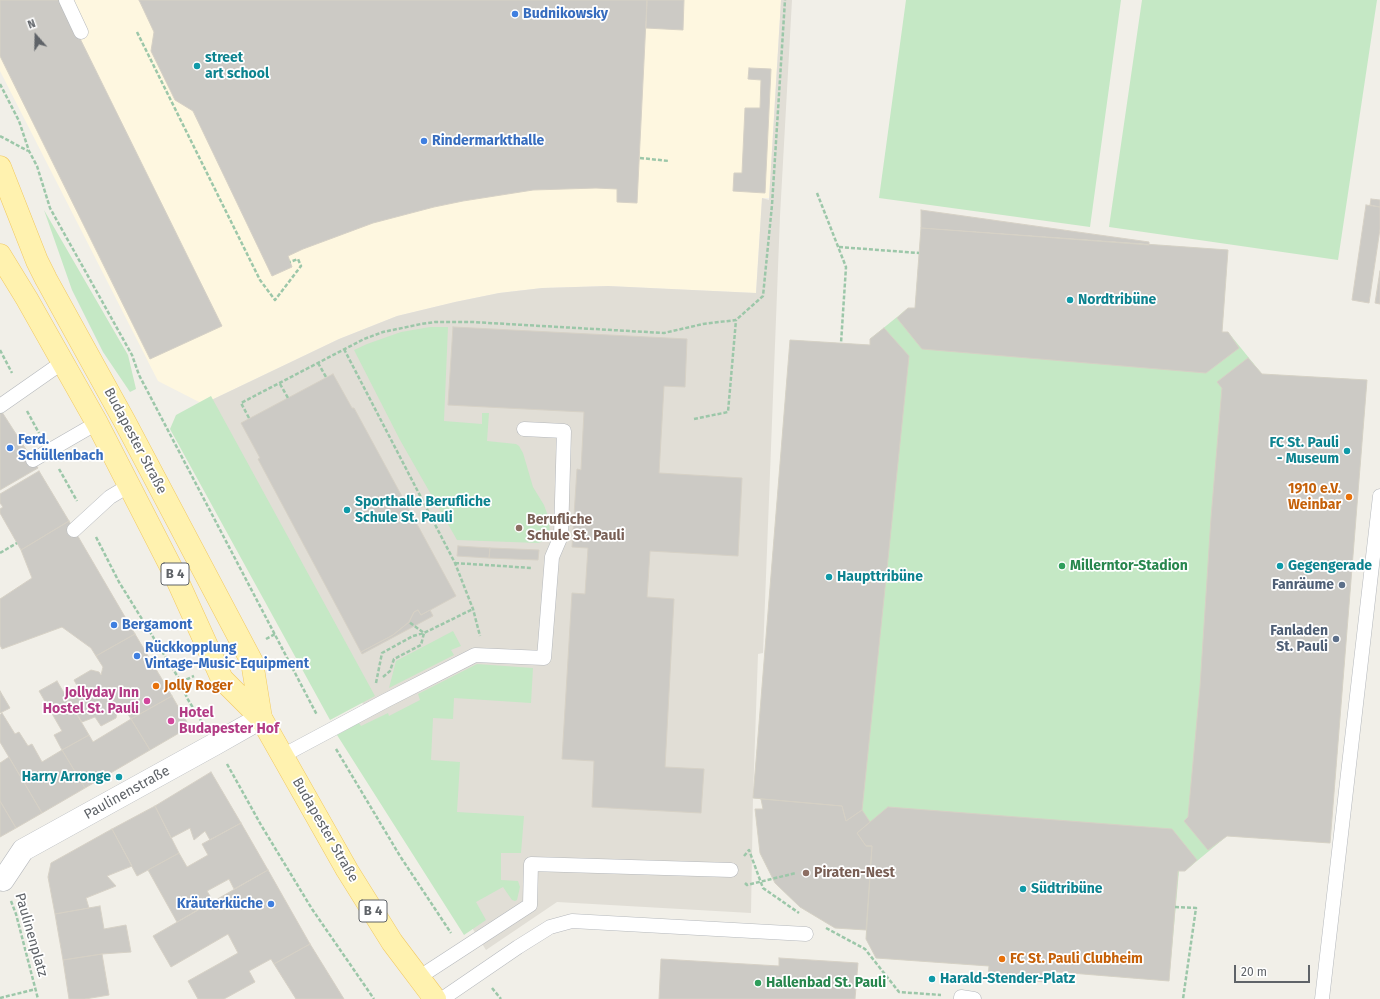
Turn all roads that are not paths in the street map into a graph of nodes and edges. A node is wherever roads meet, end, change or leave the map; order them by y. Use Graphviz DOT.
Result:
graph roads {
  1 [pos="66,0"];
  2 [pos="81,32"];
  3 [pos="0,167"];
  4 [pos="0,255"];
  5 [pos="63,362"];
  6 [pos="0,406"];
  7 [pos="97,423"];
  8 [pos="524,429"];
  9 [pos="33,460"];
  10 [pos="130,486"];
  11 [pos="1380,496"];
  12 [pos="74,530"];
  13 [pos="261,718"];
  14 [pos="282,756"];
  15 [pos="731,870"];
  16 [pos="3,880"];
  17 [pos="806,934"];
  18 [pos="418,978"];
  19 [pos="435,999"];
  20 [pos="442,999"];
  21 [pos="1322,999"];
  1 -- 2 [label="lane"];
  3 -- 13 [label="main road, Budapester Straße / B 4"];
  4 -- 5 [label="main road, Budapester Straße / B 4"];
  5 -- 6 [label="lane"];
  5 -- 7 [label="main road, Budapester Straße / B 4"];
  7 -- 9 [label="lane"];
  7 -- 10 [label="main road, Budapester Straße / B 4"];
  8 -- 14 [label="lane"];
  10 -- 12 [label="lane"];
  10 -- 13 [label="main road, Budapester Straße / B 4"];
  11 -- 21 [label="lane"];
  13 -- 14 [label="main road, Budapester Straße / B 4"];
  13 -- 16 [label="street, Paulinenstraße"];
  14 -- 18 [label="main road, Budapester Straße / B 4"];
  15 -- 18 [label="lane"];
  17 -- 20 [label="lane"];
  18 -- 19 [label="main road, Budapester Straße / B 4"];
}
